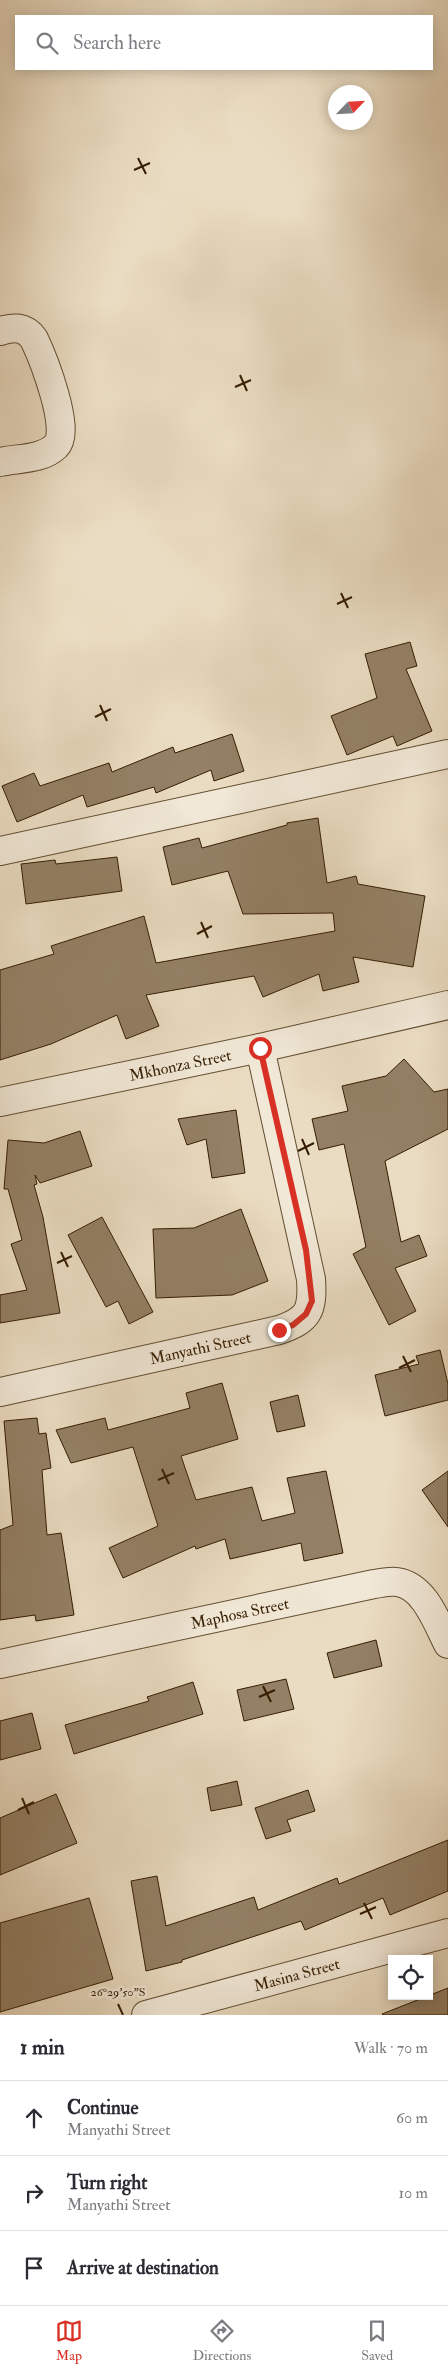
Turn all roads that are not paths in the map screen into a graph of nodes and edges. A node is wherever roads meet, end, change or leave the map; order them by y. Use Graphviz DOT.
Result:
graph roads {
  1 [pos="0,331"];
  2 [pos="0,462"];
  3 [pos="448,754"];
  4 [pos="0,851"];
  5 [pos="448,1004"];
  6 [pos="260,1048"];
  7 [pos="0,1102"];
  8 [pos="0,1392"];
  9 [pos="448,1644"];
  10 [pos="0,1664"];
  11 [pos="448,1933"];
  12 [pos="146,2015"];
  1 -- 2 [label="street"];
  3 -- 4 [label="street"];
  5 -- 6 [label="street, Mkhonza Street"];
  6 -- 7 [label="street, Mkhonza Street"];
  6 -- 8 [label="street, Manyathi Street"];
  9 -- 10 [label="street, Maphosa Street"];
  11 -- 12 [label="street, Masina Street"];
}
